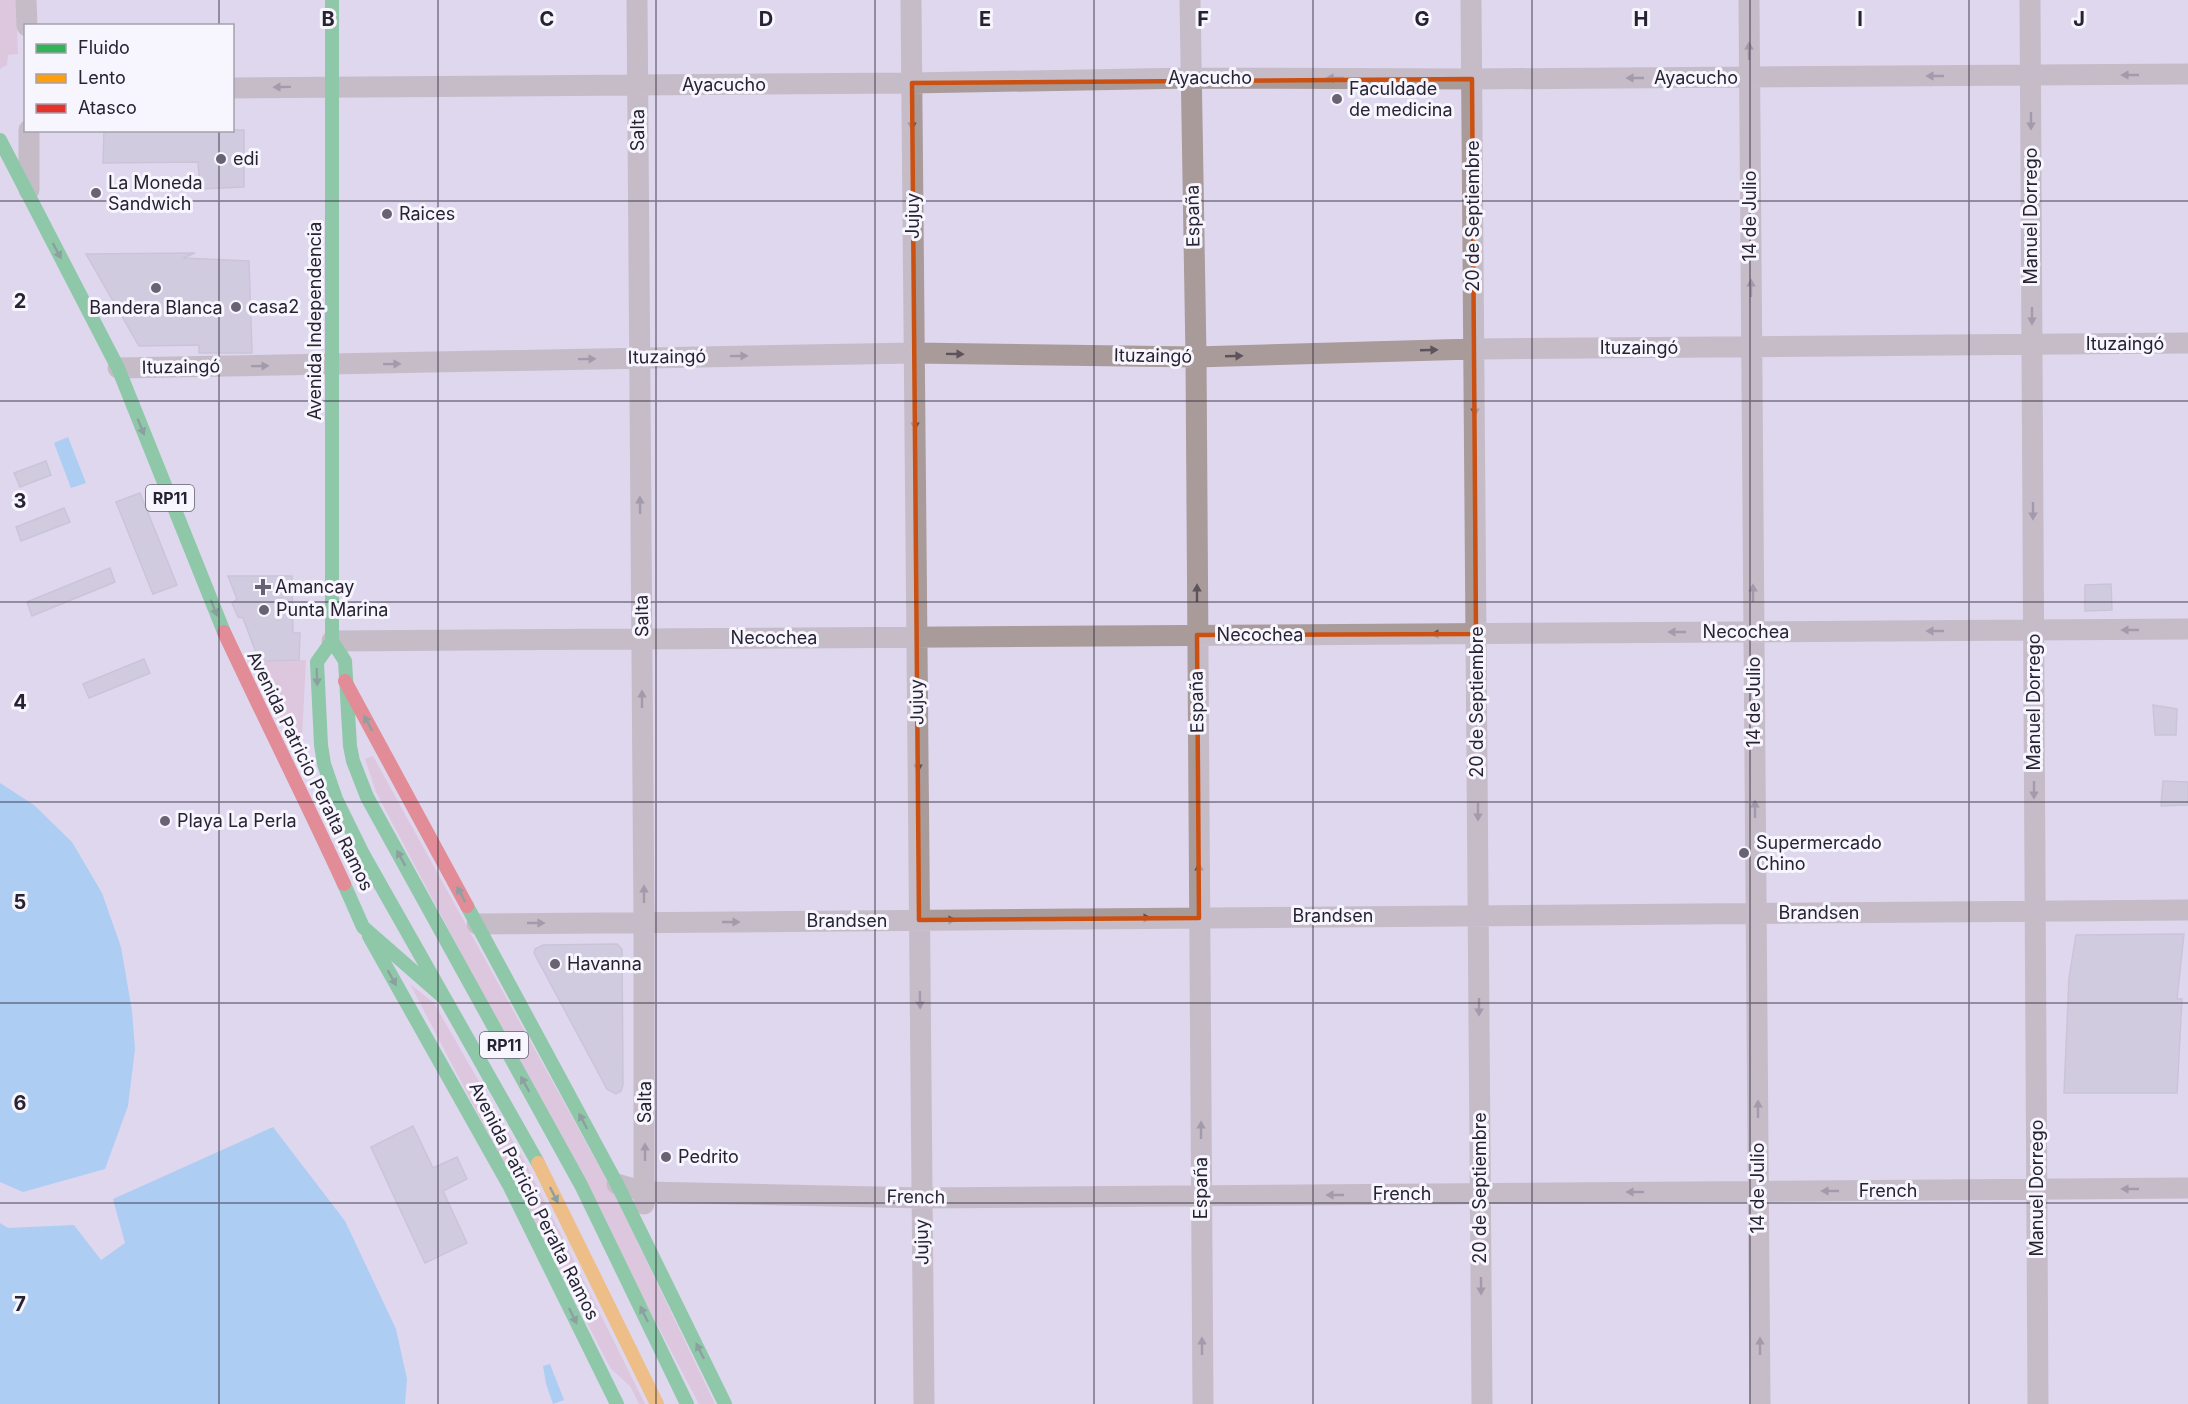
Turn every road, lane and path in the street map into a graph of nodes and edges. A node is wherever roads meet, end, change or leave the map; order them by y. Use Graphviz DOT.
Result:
graph roads {
  1 [pos="26,0"];
  2 [pos="332,0"];
  3 [pos="637,0"];
  4 [pos="911,0"];
  5 [pos="1190,0"];
  6 [pos="1471,0"];
  7 [pos="1749,0"];
  8 [pos="2030,0"];
  9 [pos="27,24"];
  10 [pos="2188,74"];
  11 [pos="2030,75"];
  12 [pos="1749,77"];
  13 [pos="1191,78"];
  14 [pos="1472,79"];
  15 [pos="912,83"];
  16 [pos="638,86"];
  17 [pos="332,87"];
  18 [pos="234,88"];
  19 [pos="29,132"];
  20 [pos="0,140"];
  21 [pos="30,200"];
  22 [pos="2188,343"];
  23 [pos="2032,345"];
  24 [pos="1751,347"];
  25 [pos="1474,349"];
  26 [pos="914,353"];
  27 [pos="1196,357"];
  28 [pos="638,358"];
  29 [pos="334,365"];
  30 [pos="117,368"];
  31 [pos="2188,629"];
  32 [pos="2033,630"];
  33 [pos="1754,632"];
  34 [pos="1476,634"];
  35 [pos="1197,636"];
  36 [pos="916,637"];
  37 [pos="642,639"];
  38 [pos="332,641"];
  39 [pos="345,680"];
  40 [pos="319,718"];
  41 [pos="305,798"];
  42 [pos="2188,910"];
  43 [pos="2035,911"];
  44 [pos="1756,913"];
  45 [pos="1478,915"];
  46 [pos="1199,918"];
  47 [pos="919,920"];
  48 [pos="644,922"];
  49 [pos="477,924"];
  50 [pos="363,927"];
  51 [pos="443,997"];
  52 [pos="617,1184"];
  53 [pos="2188,1188"];
  54 [pos="2037,1189"];
  55 [pos="645,1192"];
  56 [pos="1758,1192"];
  57 [pos="1480,1194"];
  58 [pos="1202,1196"];
  59 [pos="922,1198"];
  60 [pos="641,1232"];
  61 [pos="617,1404"];
  62 [pos="657,1404"];
  63 [pos="687,1404"];
  64 [pos="725,1404"];
  65 [pos="924,1404"];
  66 [pos="1203,1404"];
  67 [pos="1482,1404"];
  68 [pos="1760,1404"];
  69 [pos="2038,1404"];
  1 -- 9 [label="street"];
  2 -- 17 [label="main road, Avenida Independencia / RP11"];
  3 -- 16 [label="street, Salta"];
  4 -- 15 [label="street, Jujuy"];
  5 -- 13 [label="street, España"];
  6 -- 14 [label="street, 20 de Septiembre"];
  12 -- 7 [label="street, 14 de Julio, one-way"];
  8 -- 11 [label="street, Manuel Dorrego"];
  10 -- 11 [label="street, Ayacucho, one-way"];
  11 -- 12 [label="street, Ayacucho, one-way"];
  11 -- 23 [label="street, Manuel Dorrego, one-way"];
  12 -- 14 [label="street, Ayacucho, one-way"];
  24 -- 12 [label="street, 14 de Julio, one-way"];
  14 -- 13 [label="street, Ayacucho, one-way"];
  13 -- 15 [label="street, Ayacucho"];
  13 -- 27 [label="street, España"];
  14 -- 25 [label="street, 20 de Septiembre"];
  15 -- 16 [label="street, Ayacucho"];
  15 -- 26 [label="street, Jujuy, one-way"];
  16 -- 17 [label="street, Ayacucho"];
  16 -- 28 [label="street, Salta"];
  17 -- 18 [label="street, Ayacucho, one-way"];
  17 -- 29 [label="main road, Avenida Independencia / RP11"];
  19 -- 21 [label="street"];
  20 -- 21 [label="main road, Avenida Patricio Peralta Ramos / RP11"];
  21 -- 30 [label="main road, Avenida Patricio Peralta Ramos / RP11, one-way"];
  22 -- 23 [label="street, Ituzaingó"];
  23 -- 24 [label="street, Ituzaingó"];
  23 -- 32 [label="street, Manuel Dorrego, one-way"];
  24 -- 25 [label="street, Ituzaingó"];
  33 -- 24 [label="street, 14 de Julio, one-way"];
  27 -- 25 [label="street, Ituzaingó, one-way"];
  25 -- 34 [label="street, 20 de Septiembre, one-way"];
  26 -- 27 [label="street, Ituzaingó, one-way"];
  28 -- 26 [label="street, Ituzaingó, one-way"];
  26 -- 36 [label="street, Jujuy, one-way"];
  35 -- 27 [label="street, España, one-way"];
  29 -- 28 [label="street, Ituzaingó, one-way"];
  37 -- 28 [label="street, Salta, one-way"];
  30 -- 29 [label="street, Ituzaingó, one-way"];
  29 -- 38 [label="main road, Avenida Independencia / RP11"];
  30 -- 41 [label="main road, Avenida Patricio Peralta Ramos / RP11, one-way"];
  31 -- 32 [label="street, Necochea, one-way"];
  32 -- 33 [label="street, Necochea, one-way"];
  32 -- 43 [label="street, Manuel Dorrego, one-way"];
  33 -- 34 [label="street, Necochea, one-way"];
  44 -- 33 [label="street, 14 de Julio, one-way"];
  34 -- 35 [label="street, Necochea, one-way"];
  34 -- 45 [label="street, 20 de Septiembre, one-way"];
  35 -- 36 [label="street, Necochea"];
  46 -- 35 [label="street, España, one-way"];
  36 -- 37 [label="street, Necochea"];
  36 -- 47 [label="street, Jujuy, one-way"];
  37 -- 38 [label="street, Necochea"];
  48 -- 37 [label="street, Salta, one-way"];
  38 -- 39 [label="main road, RP11"];
  38 -- 40 [label="main road, Avenida Patricio Peralta Ramos / RP11, one-way"];
  49 -- 39 [label="main road, one-way"];
  63 -- 39 [label="main road, RP11, one-way"];
  40 -- 41 [label="main road"];
  40 -- 51 [label="main road, Avenida Patricio Peralta Ramos / RP11"];
  41 -- 50 [label="main road, Avenida Patricio Peralta Ramos / RP11"];
  42 -- 43 [label="street, Brandsen"];
  43 -- 44 [label="street, Brandsen"];
  43 -- 54 [label="street, Manuel Dorrego"];
  44 -- 45 [label="street, Brandsen"];
  56 -- 44 [label="street, 14 de Julio, one-way"];
  45 -- 46 [label="street, Brandsen"];
  45 -- 57 [label="street, 20 de Septiembre, one-way"];
  47 -- 46 [label="street, Brandsen, one-way"];
  58 -- 46 [label="street, España, one-way"];
  48 -- 47 [label="street, Brandsen, one-way"];
  47 -- 59 [label="street, Jujuy, one-way"];
  49 -- 48 [label="street, Brandsen, one-way"];
  55 -- 48 [label="street, Salta, one-way"];
  52 -- 49 [label="main road, one-way"];
  50 -- 51 [label="main road"];
  50 -- 61 [label="main road, Avenida Patricio Peralta Ramos, one-way"];
  51 -- 62 [label="main road, Avenida Patricio Peralta Ramos / RP11, one-way"];
  52 -- 55 [label="street, French"];
  52 -- 60 [label="main road"];
  53 -- 54 [label="street, French, one-way"];
  54 -- 56 [label="street, French, one-way"];
  54 -- 69 [label="street, Manuel Dorrego"];
  55 -- 59 [label="street, French"];
  55 -- 60 [label="street, Salta"];
  56 -- 57 [label="street, French, one-way"];
  68 -- 56 [label="street, 14 de Julio, one-way"];
  57 -- 58 [label="street, French, one-way"];
  57 -- 67 [label="street, 20 de Septiembre, one-way"];
  58 -- 59 [label="street, French"];
  66 -- 58 [label="street, España, one-way"];
  59 -- 65 [label="street, Jujuy"];
  64 -- 60 [label="main road, one-way"];
}
